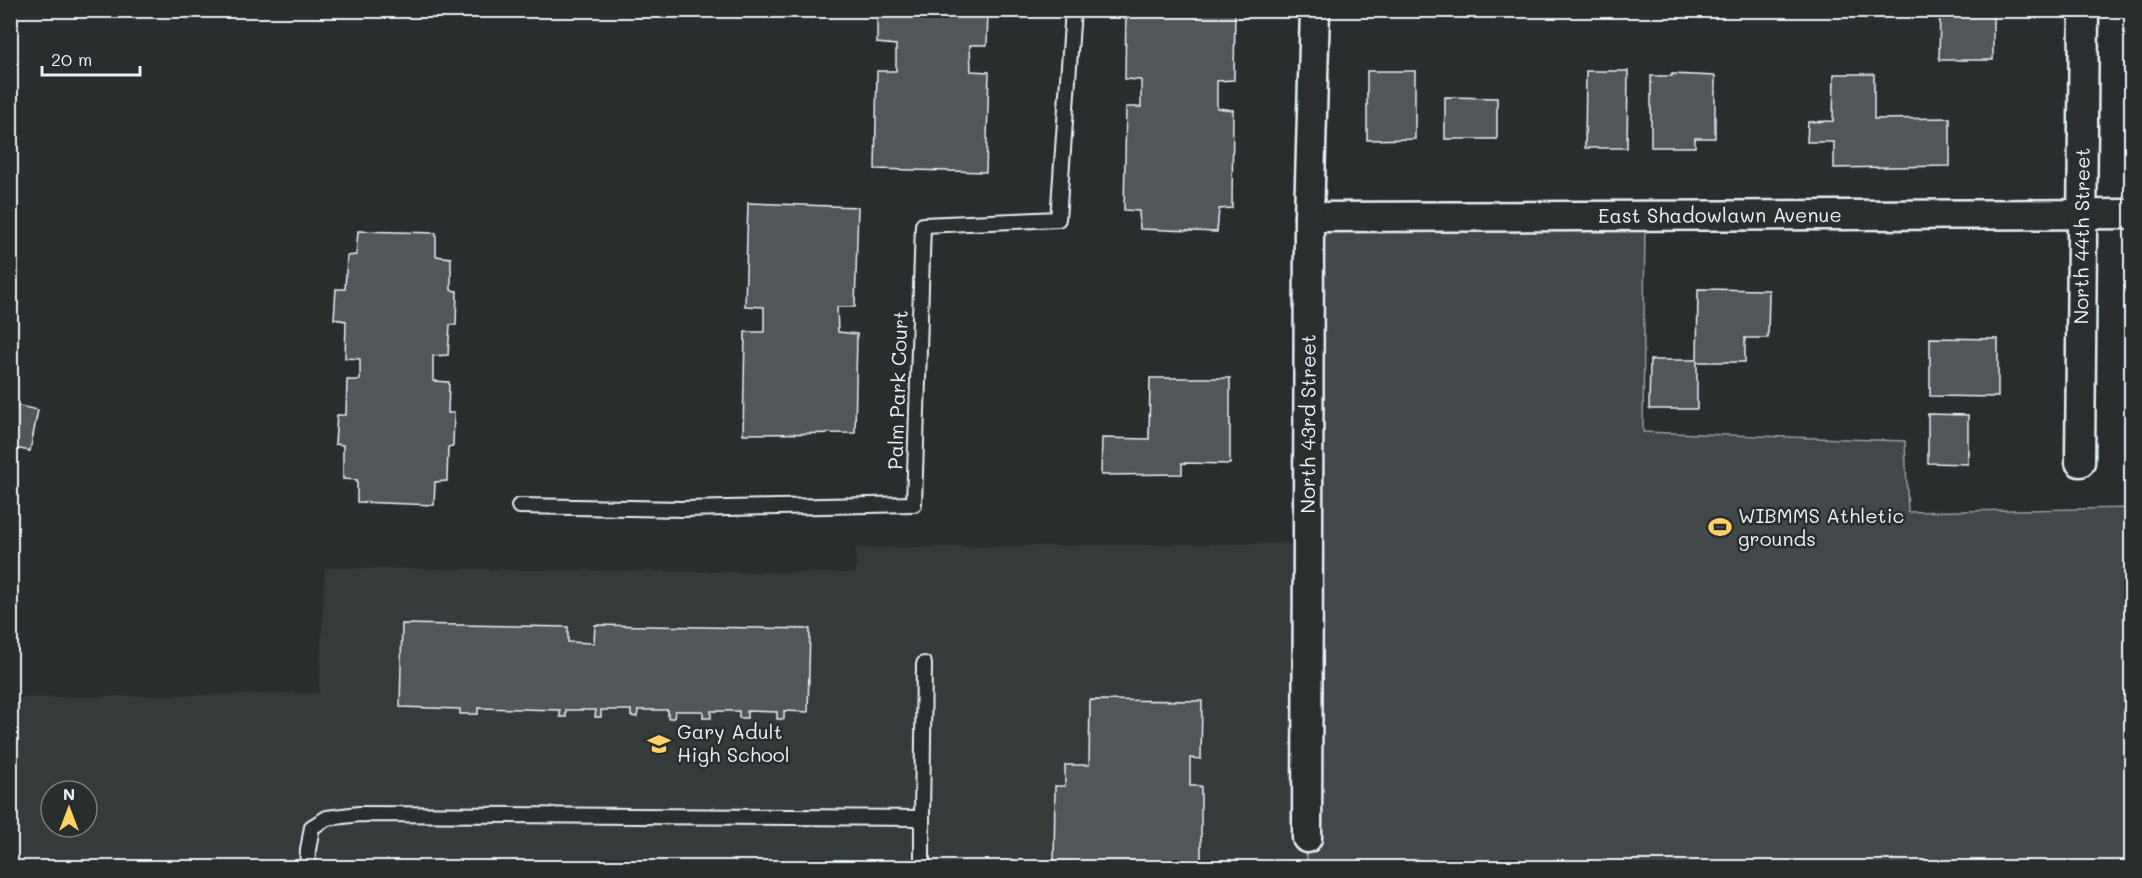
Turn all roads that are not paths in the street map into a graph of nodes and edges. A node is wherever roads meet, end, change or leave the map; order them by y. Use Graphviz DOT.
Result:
graph roads {
  1 [pos="1073,10"];
  2 [pos="1315,10"];
  3 [pos="2084,10"];
  4 [pos="2081,214"];
  5 [pos="2132,214"];
  6 [pos="1309,217"];
  7 [pos="2080,462"];
  8 [pos="519,506"];
  9 [pos="924,664"];
  10 [pos="922,818"];
  11 [pos="1307,838"];
  12 [pos="307,867"];
  13 [pos="922,867"];
  1 -- 8 [label="lane, Palm Park Court"];
  2 -- 6 [label="street, North 43rd Street"];
  3 -- 4 [label="street, North 44th Street"];
  4 -- 5 [label="street, East Shadowlawn Avenue"];
  4 -- 6 [label="street, East Shadowlawn Avenue"];
  4 -- 7 [label="street, North 44th Street"];
  6 -- 11 [label="street, North 43rd Street"];
  9 -- 10 [label="lane"];
  10 -- 12 [label="lane"];
  10 -- 13 [label="lane"];
}
